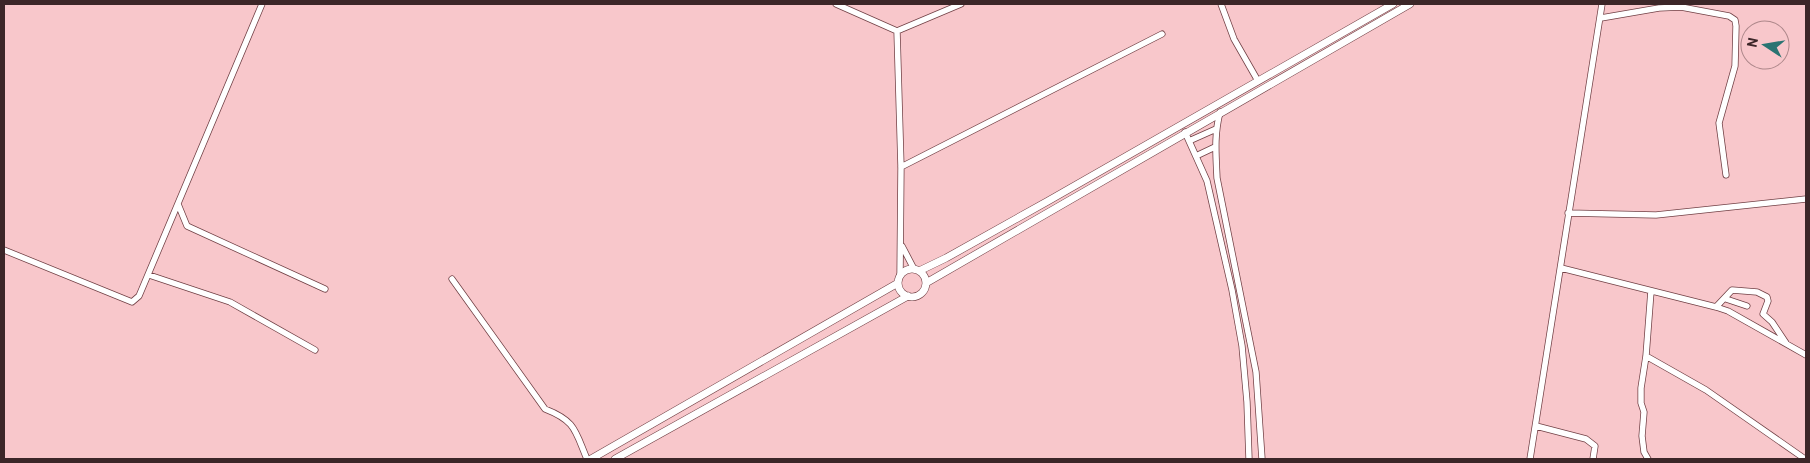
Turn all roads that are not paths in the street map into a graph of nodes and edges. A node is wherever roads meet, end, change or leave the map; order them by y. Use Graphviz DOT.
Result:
graph roads {
  1 [pos="262,4"];
  2 [pos="836,4"];
  3 [pos="961,4"];
  4 [pos="1221,4"];
  5 [pos="1393,4"];
  6 [pos="1410,4"];
  7 [pos="1602,4"];
  8 [pos="1601,18"];
  9 [pos="897,32"];
  10 [pos="1162,34"];
  11 [pos="1258,81"];
  12 [pos="1220,112"];
  13 [pos="1216,129"];
  14 [pos="1185,132"];
  15 [pos="1189,142"];
  16 [pos="1215,148"];
  17 [pos="1196,156"];
  18 [pos="902,167"];
  19 [pos="1726,175"];
  20 [pos="1806,199"];
  21 [pos="178,204"];
  22 [pos="1568,214"];
  23 [pos="901,244"];
  24 [pos="4,250"];
  25 [pos="1561,268"];
  26 [pos="917,270"];
  27 [pos="149,275"];
  28 [pos="452,279"];
  29 [pos="899,279"];
  30 [pos="926,283"];
  31 [pos="325,289"];
  32 [pos="1651,290"];
  33 [pos="908,296"];
  34 [pos="1726,299"];
  35 [pos="1716,306"];
  36 [pos="1747,306"];
  37 [pos="1788,345"];
  38 [pos="315,350"];
  39 [pos="1806,355"];
  40 [pos="1646,356"];
  41 [pos="1536,426"];
  42 [pos="589,459"];
  43 [pos="615,459"];
  44 [pos="1249,459"];
  45 [pos="1262,459"];
  46 [pos="1530,459"];
  47 [pos="1592,459"];
  48 [pos="1648,459"];
  49 [pos="1805,459"];
  1 -- 21 [label="street"];
  2 -- 9 [label="street"];
  3 -- 9 [label="street"];
  4 -- 11 [label="street"];
  5 -- 11 [label="street"];
  6 -- 12 [label="street"];
  7 -- 8 [label="street"];
  8 -- 19 [label="street"];
  8 -- 22 [label="street"];
  9 -- 18 [label="street"];
  10 -- 18 [label="street"];
  11 -- 26 [label="street"];
  12 -- 13 [label="street"];
  12 -- 14 [label="street"];
  13 -- 15 [label="street"];
  13 -- 16 [label="street"];
  14 -- 15 [label="street"];
  14 -- 30 [label="street"];
  15 -- 17 [label="street"];
  16 -- 17 [label="street"];
  16 -- 45 [label="street"];
  17 -- 44 [label="street"];
  18 -- 23 [label="street"];
  20 -- 22 [label="street"];
  21 -- 27 [label="street"];
  21 -- 31 [label="street"];
  22 -- 25 [label="street"];
  23 -- 26 [label="street"];
  23 -- 29 [label="street"];
  24 -- 27 [label="street"];
  25 -- 32 [label="street"];
  25 -- 41 [label="street"];
  26 -- 29 [label="street"];
  26 -- 30 [label="street"];
  27 -- 38 [label="street"];
  28 -- 42 [label="street"];
  29 -- 33 [label="street"];
  29 -- 42 [label="street"];
  30 -- 33 [label="street"];
  32 -- 35 [label="street"];
  32 -- 40 [label="street"];
  33 -- 43 [label="street"];
  34 -- 35 [label="street"];
  34 -- 36 [label="street"];
  34 -- 37 [label="street"];
  35 -- 37 [label="street"];
  37 -- 39 [label="street"];
  40 -- 48 [label="street"];
  40 -- 49 [label="street"];
  41 -- 46 [label="street"];
  41 -- 47 [label="street"];
}
